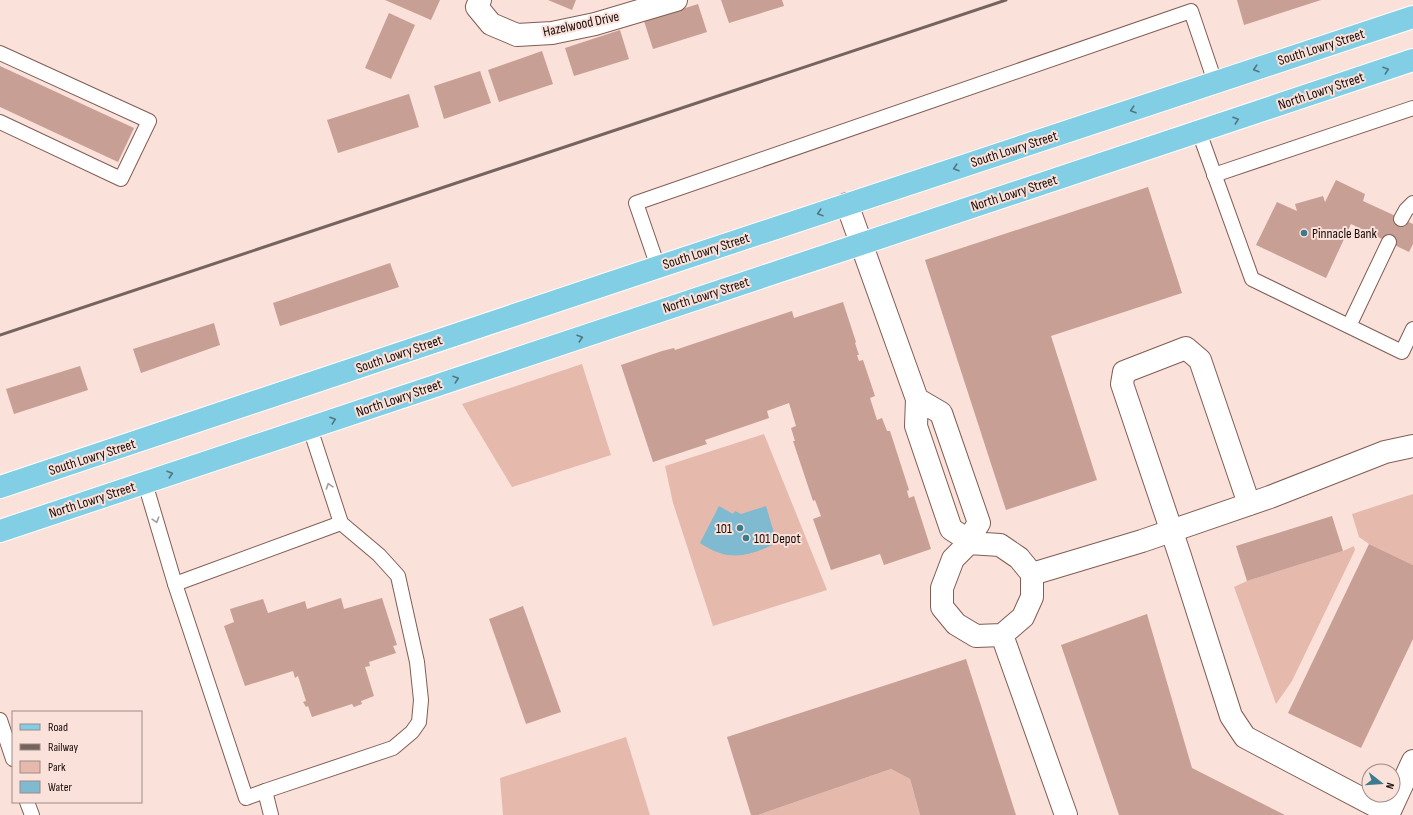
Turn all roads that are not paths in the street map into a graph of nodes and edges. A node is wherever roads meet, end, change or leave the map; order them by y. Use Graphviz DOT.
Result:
graph roads {
  1 [pos="480,0"];
  2 [pos="676,0"];
  3 [pos="1413,17"];
  4 [pos="0,53"];
  5 [pos="1413,60"];
  6 [pos="1215,82"];
  7 [pos="1413,108"];
  8 [pos="0,122"];
  9 [pos="1199,132"];
  10 [pos="1214,175"];
  11 [pos="1413,203"];
  12 [pos="847,204"];
  13 [pos="1400,219"];
  14 [pos="1389,242"];
  15 [pos="861,244"];
  16 [pos="658,267"];
  17 [pos="1349,326"];
  18 [pos="1413,329"];
  19 [pos="917,399"];
  20 [pos="310,428"];
  21 [pos="1413,446"];
  22 [pos="144,483"];
  23 [pos="0,487"];
  24 [pos="1249,504"];
  25 [pos="341,523"];
  26 [pos="0,531"];
  27 [pos="1171,531"];
  28 [pos="969,542"];
  29 [pos="1032,574"];
  30 [pos="175,584"];
  31 [pos="1002,635"];
  32 [pos="0,720"];
  33 [pos="12,756"];
  34 [pos="1413,762"];
  35 [pos="265,791"];
  36 [pos="27,803"];
  37 [pos="1388,814"];
  38 [pos="32,815"];
  39 [pos="271,815"];
  40 [pos="1066,815"];
  1 -- 2 [label="street, Hazelwood Drive"];
  3 -- 6 [label="main road, South Lowry Street, one-way"];
  4 -- 8 [label="lane"];
  9 -- 5 [label="main road, North Lowry Street, one-way"];
  6 -- 12 [label="main road, South Lowry Street, one-way"];
  6 -- 16 [label="lane"];
  7 -- 10 [label="lane"];
  9 -- 10 [label="lane"];
  9 -- 15 [label="main road, North Lowry Street"];
  10 -- 17 [label="lane"];
  11 -- 13 [label="lane"];
  12 -- 15 [label="street"];
  12 -- 16 [label="main road, South Lowry Street, one-way"];
  14 -- 17 [label="lane"];
  15 -- 19 [label="street"];
  20 -- 15 [label="main road, North Lowry Street, one-way"];
  16 -- 23 [label="main road, South Lowry Street"];
  17 -- 18 [label="lane"];
  19 -- 28 [label="street"];
  19 -- 28 [label="street"];
  22 -- 20 [label="main road, North Lowry Street, one-way"];
  25 -- 20 [label="lane, one-way"];
  21 -- 24 [label="street"];
  22 -- 26 [label="main road, North Lowry Street"];
  22 -- 30 [label="lane, one-way"];
  24 -- 27 [label="street"];
  24 -- 27 [label="street"];
  25 -- 30 [label="lane"];
  25 -- 35 [label="lane"];
  27 -- 29 [label="street"];
  27 -- 37 [label="street"];
  28 -- 29 [label="street"];
  28 -- 31 [label="street"];
  29 -- 31 [label="street"];
  30 -- 35 [label="lane"];
  31 -- 40 [label="street"];
  32 -- 33 [label="lane"];
  34 -- 37 [label="street"];
  35 -- 39 [label="lane"];
  36 -- 38 [label="lane"];
}
